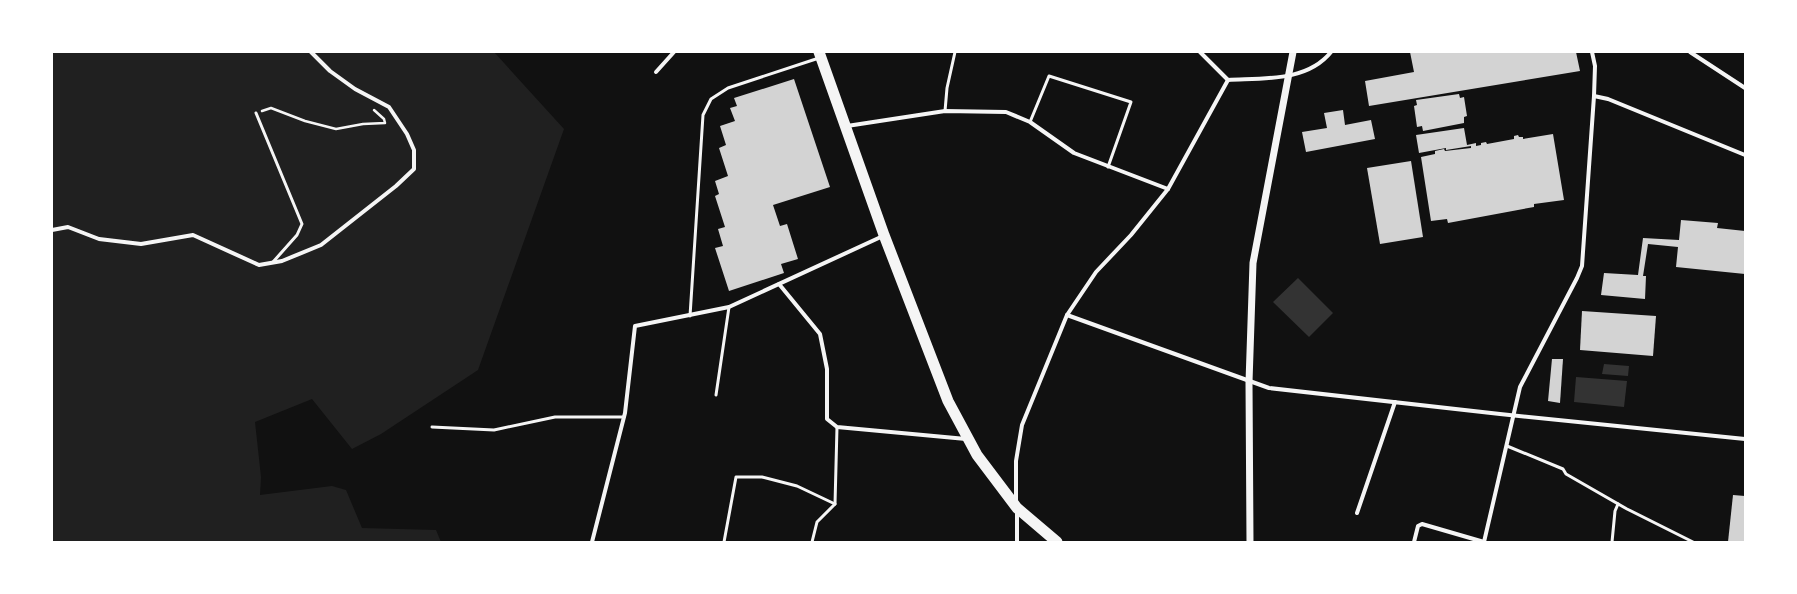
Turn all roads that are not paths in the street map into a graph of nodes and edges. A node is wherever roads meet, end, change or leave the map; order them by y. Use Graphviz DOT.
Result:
graph roads {
  1 [pos="311,52"];
  2 [pos="674,52"];
  3 [pos="955,52"];
  4 [pos="1200,52"];
  5 [pos="1293,52"];
  6 [pos="1331,52"];
  7 [pos="1592,52"];
  8 [pos="1690,52"];
  9 [pos="820,54"];
  10 [pos="656,72"];
  11 [pos="1289,76"];
  12 [pos="1228,80"];
  13 [pos="1745,88"];
  14 [pos="1594,96"];
  15 [pos="945,111"];
  16 [pos="256,113"];
  17 [pos="1030,122"];
  18 [pos="846,126"];
  19 [pos="1745,155"];
  20 [pos="1108,167"];
  21 [pos="1168,189"];
  22 [pos="52,230"];
  23 [pos="884,235"];
  24 [pos="273,262"];
  25 [pos="779,284"];
  26 [pos="729,307"];
  27 [pos="1067,315"];
  28 [pos="690,316"];
  29 [pos="1249,382"];
  30 [pos="716,395"];
  31 [pos="1395,402"];
  32 [pos="1513,415"];
  33 [pos="624,417"];
  34 [pos="432,427"];
  35 [pos="837,427"];
  36 [pos="967,439"];
  37 [pos="1745,439"];
  38 [pos="1507,446"];
  39 [pos="835,504"];
  40 [pos="1618,504"];
  41 [pos="1016,508"];
  42 [pos="1357,513"];
  43 [pos="592,542"];
  44 [pos="724,542"];
  45 [pos="812,542"];
  46 [pos="1017,542"];
  47 [pos="1057,542"];
  48 [pos="1250,542"];
  49 [pos="1414,542"];
  50 [pos="1484,542"];
  51 [pos="1612,542"];
  52 [pos="1693,542"];
  1 -- 24 [label="street"];
  2 -- 10 [label="street"];
  3 -- 15 [label="lane"];
  4 -- 12 [label="street"];
  5 -- 11 [label="street"];
  6 -- 11 [label="street"];
  7 -- 14 [label="street"];
  8 -- 13 [label="street"];
  9 -- 18 [label="highway"];
  9 -- 28 [label="lane"];
  11 -- 12 [label="street"];
  11 -- 29 [label="street"];
  12 -- 21 [label="street"];
  14 -- 19 [label="street"];
  14 -- 32 [label="street"];
  15 -- 17 [label="street"];
  15 -- 18 [label="street"];
  16 -- 24 [label="lane"];
  17 -- 20 [label="street"];
  17 -- 20 [label="lane"];
  18 -- 23 [label="highway"];
  20 -- 21 [label="street"];
  21 -- 27 [label="street"];
  22 -- 24 [label="street"];
  23 -- 25 [label="street"];
  23 -- 36 [label="highway"];
  25 -- 26 [label="street"];
  25 -- 35 [label="street"];
  26 -- 28 [label="street"];
  26 -- 30 [label="lane"];
  27 -- 29 [label="street"];
  27 -- 41 [label="street"];
  28 -- 33 [label="street"];
  29 -- 31 [label="street"];
  29 -- 48 [label="street"];
  31 -- 32 [label="street"];
  31 -- 42 [label="street"];
  32 -- 37 [label="street"];
  32 -- 38 [label="street"];
  33 -- 34 [label="lane"];
  33 -- 43 [label="street"];
  35 -- 36 [label="street"];
  35 -- 39 [label="lane"];
  36 -- 41 [label="highway"];
  38 -- 40 [label="lane"];
  38 -- 50 [label="street"];
  39 -- 44 [label="lane"];
  39 -- 45 [label="lane"];
  40 -- 51 [label="lane"];
  40 -- 52 [label="lane"];
  41 -- 46 [label="street"];
  41 -- 47 [label="highway"];
  49 -- 50 [label="street"];
}
